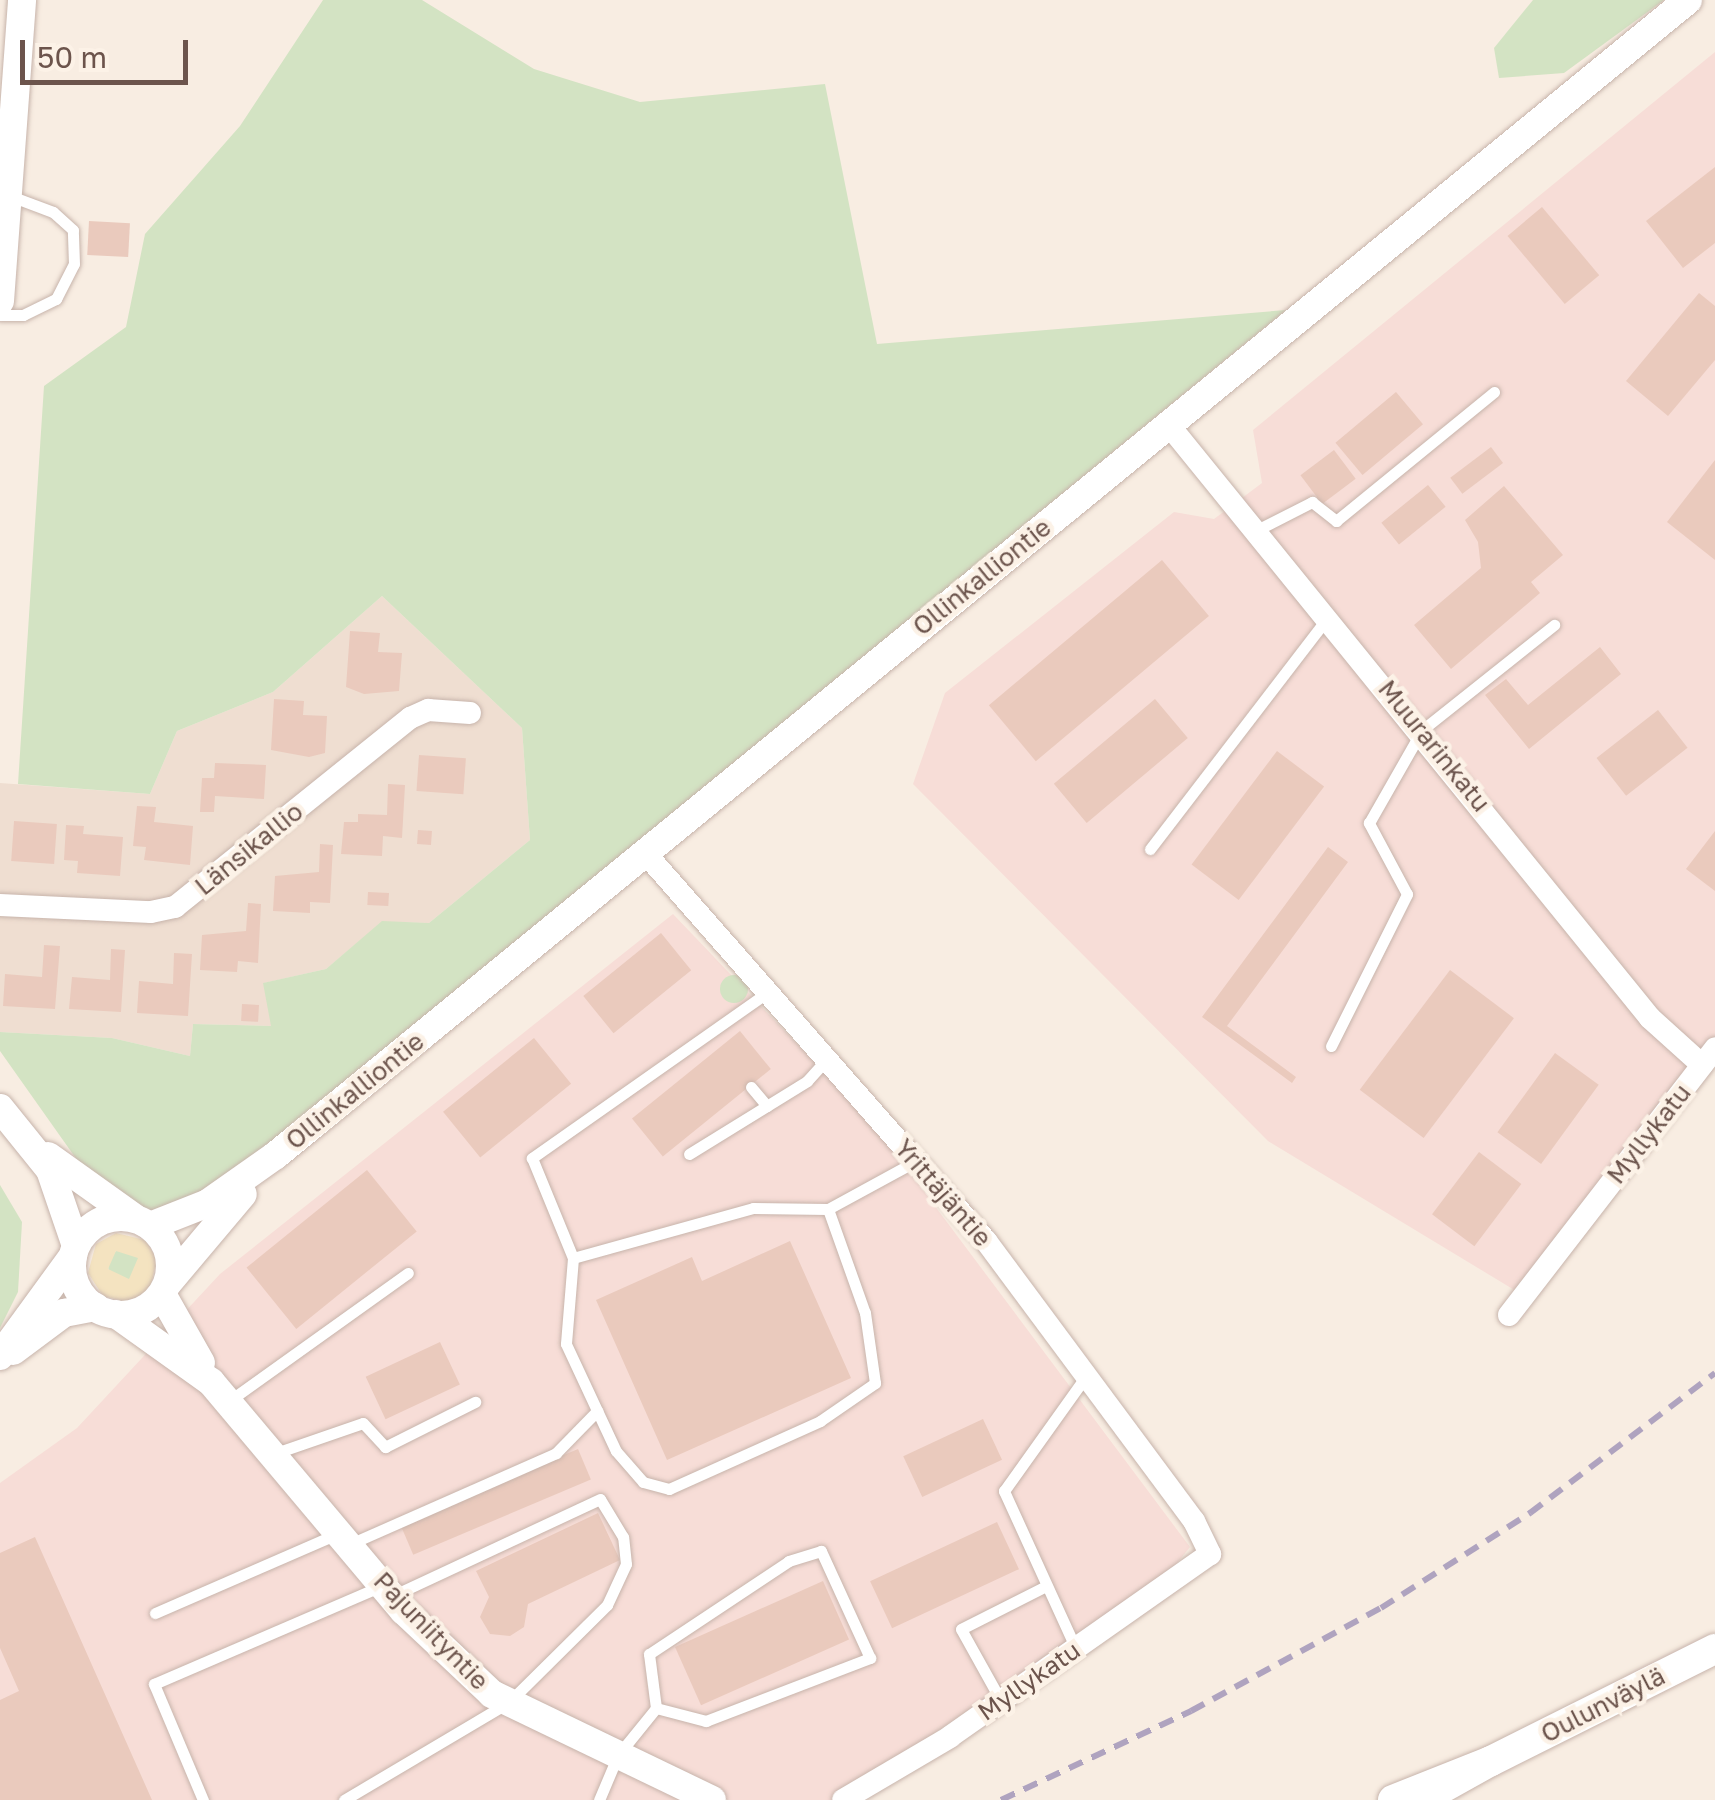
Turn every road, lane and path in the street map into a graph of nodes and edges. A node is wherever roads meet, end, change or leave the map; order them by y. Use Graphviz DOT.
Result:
graph roads {
  1 [pos="22,0"];
  2 [pos="1688,0"];
  3 [pos="10,38"];
  4 [pos="8,195"];
  5 [pos="0,302"];
  6 [pos="0,315"];
  7 [pos="1494,392"];
  8 [pos="1168,424"];
  9 [pos="1258,530"];
  10 [pos="1328,616"];
  11 [pos="1554,625"];
  12 [pos="470,713"];
  13 [pos="1422,730"];
  14 [pos="1150,849"];
  15 [pos="646,854"];
  16 [pos="0,905"];
  17 [pos="768,992"];
  18 [pos="1331,1046"];
  19 [pos="1708,1056"];
  20 [pos="827,1059"];
  21 [pos="750,1087"];
  22 [pos="767,1106"];
  23 [pos="0,1108"];
  24 [pos="30,1144"];
  25 [pos="688,1154"];
  26 [pos="276,1155"];
  27 [pos="916,1160"];
  28 [pos="828,1209"];
  29 [pos="143,1222"];
  30 [pos="75,1251"];
  31 [pos="573,1258"];
  32 [pos="408,1273"];
  33 [pos="164,1289"];
  34 [pos="105,1311"];
  35 [pos="1510,1315"];
  36 [pos="0,1359"];
  37 [pos="1086,1376"];
  38 [pos="220,1392"];
  39 [pos="476,1402"];
  40 [pos="597,1411"];
  41 [pos="273,1454"];
  42 [pos="345,1538"];
  43 [pos="1210,1554"];
  44 [pos="1046,1586"];
  45 [pos="388,1590"];
  46 [pos="156,1613"];
  47 [pos="1076,1648"];
  48 [pos="1715,1648"];
  49 [pos="509,1702"];
  50 [pos="1000,1702"];
  51 [pos="656,1708"];
  52 [pos="618,1755"];
  53 [pos="1454,1777"];
  54 [pos="203,1800"];
  55 [pos="344,1800"];
  56 [pos="599,1800"];
  57 [pos="712,1800"];
  58 [pos="843,1800"];
  59 [pos="1392,1800"];
  60 [pos="1421,1800"];
  1 -- 3 [label="street"];
  2 -- 8 [label="street, Ollinkalliontie"];
  3 -- 4 [label="street"];
  4 -- 5 [label="street"];
  4 -- 6 [label="lane"];
  7 -- 9 [label="lane"];
  8 -- 9 [label="street, Muurarinkatu"];
  8 -- 15 [label="street, Ollinkalliontie"];
  9 -- 10 [label="street, Muurarinkatu"];
  10 -- 13 [label="street, Muurarinkatu"];
  10 -- 14 [label="lane"];
  11 -- 13 [label="lane"];
  12 -- 16 [label="street, Länsikallio"];
  13 -- 18 [label="lane"];
  13 -- 19 [label="street, Muurarinkatu"];
  15 -- 17 [label="street, Yrittäjäntie"];
  15 -- 26 [label="street, Ollinkalliontie"];
  17 -- 20 [label="street, Yrittäjäntie"];
  17 -- 31 [label="lane"];
  19 -- 35 [label="street, Myllykatu"];
  20 -- 22 [label="lane"];
  20 -- 27 [label="street, Yrittäjäntie"];
  21 -- 22 [label="lane"];
  22 -- 25 [label="lane"];
  23 -- 24 [label="street"];
  24 -- 29 [label="street"];
  24 -- 30 [label="street"];
  26 -- 29 [label="street, Ollinkalliontie"];
  26 -- 33 [label="street, Ollinkalliontie"];
  27 -- 28 [label="lane"];
  27 -- 37 [label="street, Yrittäjäntie"];
  28 -- 31 [label="lane"];
  28 -- 40 [label="lane"];
  29 -- 30 [label="street"];
  29 -- 33 [label="street"];
  30 -- 34 [label="street"];
  30 -- 36 [label="street"];
  31 -- 40 [label="lane"];
  32 -- 38 [label="lane"];
  33 -- 34 [label="street"];
  33 -- 38 [label="street, Pajuniityntie"];
  34 -- 36 [label="street"];
  34 -- 38 [label="street, Pajuniityntie"];
  37 -- 43 [label="street, Yrittäjäntie"];
  37 -- 44 [label="lane"];
  38 -- 41 [label="street, Pajuniityntie"];
  39 -- 41 [label="lane"];
  40 -- 42 [label="lane"];
  41 -- 42 [label="street, Pajuniityntie"];
  42 -- 45 [label="street, Pajuniityntie"];
  42 -- 46 [label="lane"];
  43 -- 47 [label="street, Myllykatu"];
  44 -- 47 [label="lane"];
  44 -- 50 [label="lane"];
  45 -- 49 [label="street, Pajuniityntie"];
  45 -- 49 [label="lane"];
  45 -- 54 [label="lane"];
  47 -- 50 [label="street, Myllykatu"];
  48 -- 53 [label="main road, Oulunväylä"];
  49 -- 52 [label="street, Pajuniityntie"];
  49 -- 55 [label="lane"];
  50 -- 58 [label="street, Myllykatu"];
  51 -- 51 [label="lane"];
  51 -- 52 [label="lane"];
  52 -- 56 [label="lane"];
  52 -- 57 [label="street, Pajuniityntie"];
  53 -- 59 [label="main road, Oulunväylä"];
  53 -- 60 [label="main road, Oulunväylä"];
}
